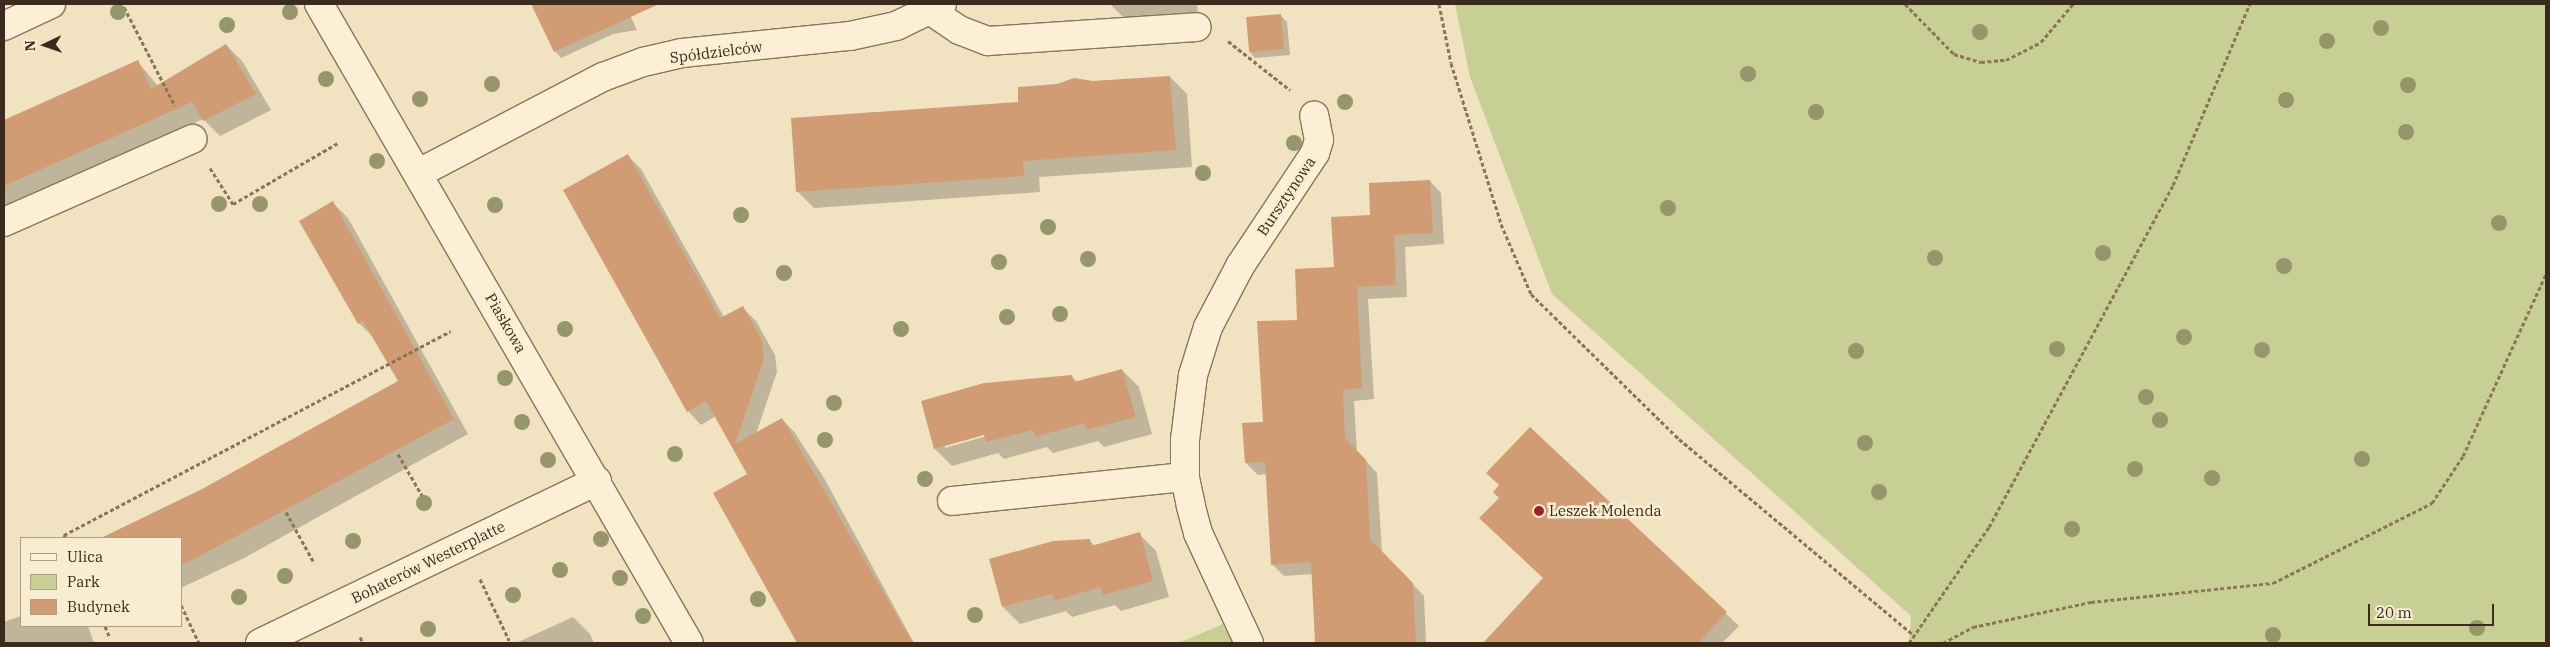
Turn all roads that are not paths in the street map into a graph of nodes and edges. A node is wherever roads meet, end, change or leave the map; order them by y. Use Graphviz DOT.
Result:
graph roads {
  1 [pos="51,4"];
  2 [pos="319,4"];
  3 [pos="937,7"];
  4 [pos="4,26"];
  5 [pos="1197,27"];
  6 [pos="1314,115"];
  7 [pos="192,139"];
  8 [pos="419,173"];
  9 [pos="4,222"];
  10 [pos="1185,477"];
  11 [pos="597,481"];
  12 [pos="952,501"];
  13 [pos="260,643"];
  14 [pos="689,643"];
  15 [pos="1250,643"];
  1 -- 4 [label="street"];
  2 -- 8 [label="street, Piaskowa"];
  3 -- 5 [label="street"];
  3 -- 8 [label="street, Spółdzielców"];
  6 -- 10 [label="street, Bursztynowa"];
  7 -- 9 [label="street"];
  8 -- 11 [label="street, Piaskowa"];
  10 -- 12 [label="street"];
  10 -- 15 [label="street, Bursztynowa"];
  11 -- 13 [label="street, Bohaterów Westerplatte"];
  11 -- 14 [label="street, Piaskowa"];
}
